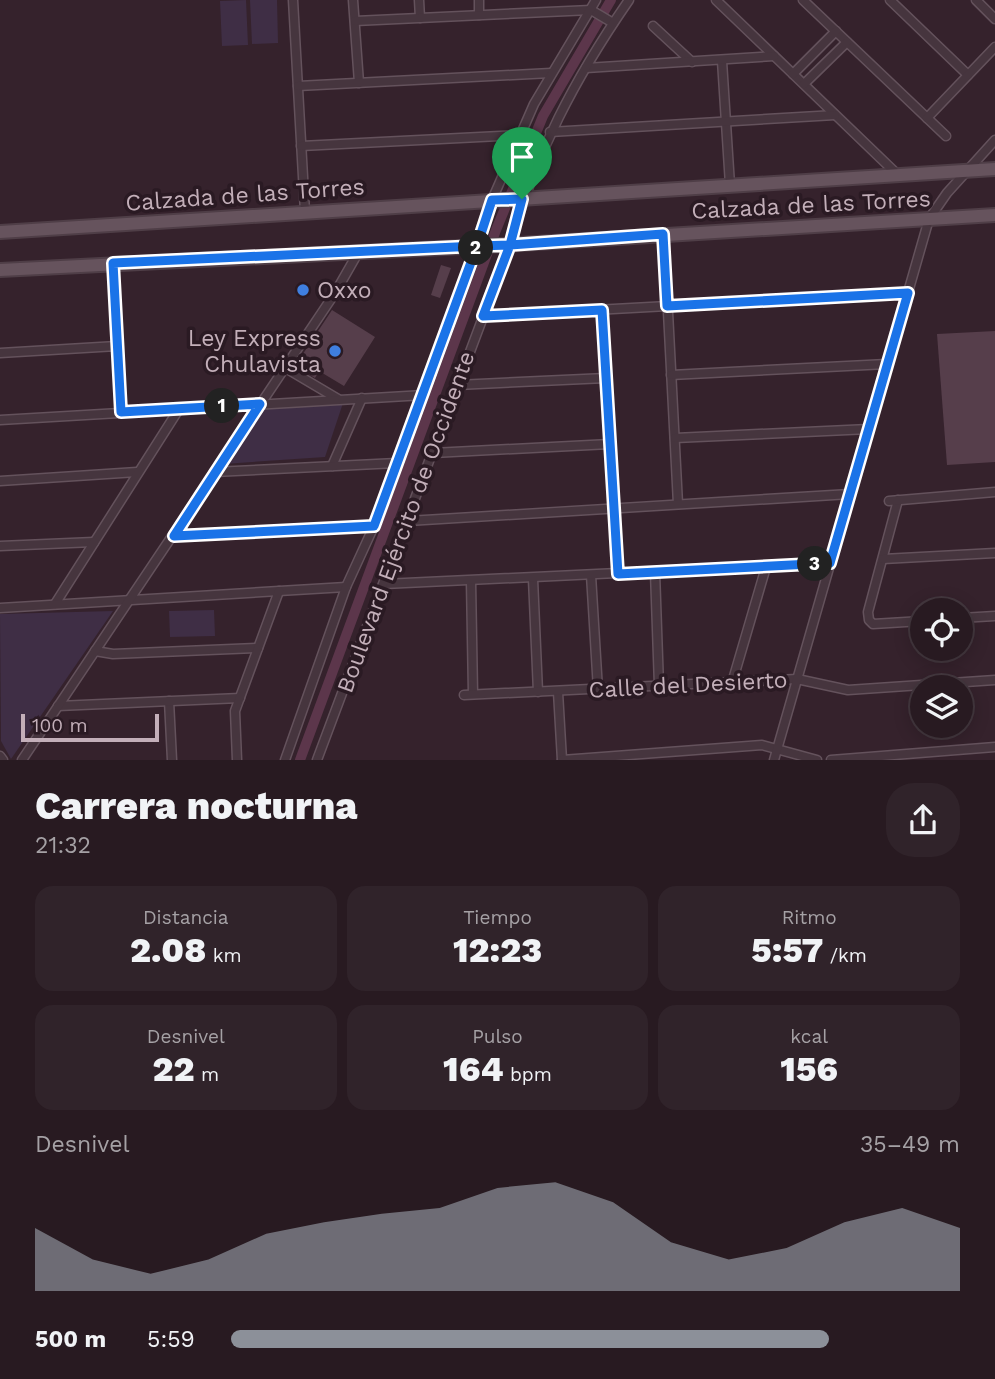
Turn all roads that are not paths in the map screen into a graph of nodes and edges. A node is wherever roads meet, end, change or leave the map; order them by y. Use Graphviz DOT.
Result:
graph roads {
  1 [pos="293,0"];
  2 [pos="353,0"];
  3 [pos="419,0"];
  4 [pos="479,0"];
  5 [pos="538,0"];
  6 [pos="596,0"];
  7 [pos="628,0"];
  8 [pos="716,0"];
  9 [pos="803,0"];
  10 [pos="890,0"];
  11 [pos="976,0"];
  12 [pos="592,11"];
  13 [pos="539,12"];
  14 [pos="479,15"];
  15 [pos="420,18"];
  16 [pos="995,19"];
  17 [pos="355,21"];
  18 [pos="610,21"];
  19 [pos="653,26"];
  20 [pos="836,31"];
  21 [pos="847,42"];
  22 [pos="995,47"];
  23 [pos="774,56"];
  24 [pos="722,61"];
  25 [pos="692,62"];
  26 [pos="586,68"];
  27 [pos="551,73"];
  28 [pos="793,74"];
  29 [pos="968,75"];
  30 [pos="359,83"];
  31 [pos="804,84"];
  32 [pos="298,86"];
  33 [pos="835,115"];
  34 [pos="927,118"];
  35 [pos="727,122"];
  36 [pos="550,132"];
  37 [pos="520,135"];
  38 [pos="946,136"];
  39 [pos="995,140"];
  40 [pos="301,146"];
  41 [pos="995,169"];
  42 [pos="966,172"];
  43 [pos="898,175"];
  44 [pos="730,185"];
  45 [pos="509,200"];
  46 [pos="305,212"];
  47 [pos="995,215"];
  48 [pos="929,219"];
  49 [pos="0,232"];
  50 [pos="663,234"];
  51 [pos="507,245"];
  52 [pos="482,246"];
  53 [pos="359,251"];
  54 [pos="113,263"];
  55 [pos="0,270"];
  56 [pos="908,293"];
  57 [pos="667,306"];
  58 [pos="602,310"];
  59 [pos="483,316"];
  60 [pos="117,346"];
  61 [pos="0,353"];
  62 [pos="887,364"];
  63 [pos="284,367"];
  64 [pos="671,375"];
  65 [pos="606,378"];
  66 [pos="457,385"];
  67 [pos="424,395"];
  68 [pos="362,398"];
  69 [pos="338,399"];
  70 [pos="260,404"];
  71 [pos="179,409"];
  72 [pos="121,412"];
  73 [pos="0,420"];
  74 [pos="869,429"];
  75 [pos="675,438"];
  76 [pos="610,444"];
  77 [pos="433,453"];
  78 [pos="397,463"];
  79 [pos="332,466"];
  80 [pos="137,472"];
  81 [pos="214,472"];
  82 [pos="0,481"];
  83 [pos="995,492"];
  84 [pos="850,494"];
  85 [pos="678,505"];
  86 [pos="614,508"];
  87 [pos="408,521"];
  88 [pos="374,526"];
  89 [pos="174,536"];
  90 [pos="94,542"];
  91 [pos="0,546"];
  92 [pos="995,554"];
  93 [pos="883,559"];
  94 [pos="830,563"];
  95 [pos="766,567"];
  96 [pos="655,572"];
  97 [pos="618,574"];
  98 [pos="591,575"];
  99 [pos="533,579"];
  100 [pos="471,581"];
  101 [pos="384,584"];
  102 [pos="346,587"];
  103 [pos="279,591"];
  104 [pos="131,600"];
  105 [pos="55,604"];
  106 [pos="0,608"];
  107 [pos="995,616"];
  108 [pos="973,617"];
  109 [pos="910,622"];
  110 [pos="258,648"];
  111 [pos="95,651"];
  112 [pos="797,679"];
  113 [pos="995,680"];
  114 [pos="732,683"];
  115 [pos="659,687"];
  116 [pos="598,690"];
  117 [pos="538,692"];
  118 [pos="558,692"];
  119 [pos="240,698"];
  120 [pos="169,701"];
  121 [pos="58,706"];
  122 [pos="995,747"];
  123 [pos="777,749"];
  124 [pos="22,760"];
  125 [pos="172,760"];
  126 [pos="237,760"];
  127 [pos="285,760"];
  128 [pos="317,760"];
  129 [pos="562,760"];
  130 [pos="774,760"];
  131 [pos="817,760"];
  132 [pos="831,760"];
  1 -- 32 [label="street"];
  2 -- 17 [label="street"];
  3 -- 15 [label="street"];
  4 -- 14 [label="street"];
  5 -- 13 [label="street"];
  6 -- 12 [label="street"];
  7 -- 18 [label="street"];
  8 -- 23 [label="street"];
  9 -- 20 [label="street"];
  10 -- 29 [label="street"];
  11 -- 16 [label="street"];
  12 -- 13 [label="street"];
  12 -- 18 [label="street"];
  12 -- 27 [label="street"];
  13 -- 14 [label="street"];
  14 -- 15 [label="street"];
  15 -- 17 [label="street"];
  17 -- 30 [label="street"];
  18 -- 26 [label="street"];
  19 -- 25 [label="street"];
  20 -- 21 [label="street"];
  20 -- 28 [label="street"];
  21 -- 31 [label="street"];
  21 -- 34 [label="street"];
  22 -- 29 [label="street"];
  23 -- 24 [label="street"];
  23 -- 28 [label="street"];
  24 -- 25 [label="street"];
  24 -- 35 [label="street"];
  25 -- 26 [label="street"];
  26 -- 36 [label="street"];
  27 -- 30 [label="street"];
  27 -- 37 [label="street"];
  28 -- 31 [label="street"];
  29 -- 34 [label="street"];
  30 -- 32 [label="street"];
  31 -- 33 [label="street"];
  32 -- 40 [label="street"];
  33 -- 35 [label="street"];
  33 -- 43 [label="street"];
  34 -- 38 [label="street"];
  35 -- 36 [label="street"];
  35 -- 44 [label="street"];
  36 -- 45 [label="street"];
  37 -- 40 [label="street"];
  37 -- 45 [label="street"];
  39 -- 42 [label="street"];
  40 -- 46 [label="street"];
  41 -- 42 [label="main road, Calzada de las Torres"];
  42 -- 43 [label="main road, Calzada de las Torres"];
  42 -- 48 [label="street"];
  43 -- 44 [label="main road, Calzada de las Torres"];
  44 -- 45 [label="main road, Calzada de las Torres"];
  45 -- 46 [label="main road, Calzada de las Torres"];
  45 -- 51 [label="street, Boulevard Ejército de Occidente"];
  45 -- 52 [label="street, Boulevard Ejército de Occidente"];
  46 -- 49 [label="main road, Calzada de las Torres"];
  47 -- 48 [label="main road, Calzada de las Torres"];
  48 -- 50 [label="main road, Calzada de las Torres"];
  48 -- 56 [label="street"];
  50 -- 51 [label="main road, Calzada de las Torres"];
  50 -- 57 [label="street"];
  51 -- 52 [label="main road, Calzada de las Torres"];
  51 -- 59 [label="street, Boulevard Ejército de Occidente"];
  52 -- 53 [label="main road"];
  52 -- 67 [label="street, Boulevard Ejército de Occidente"];
  53 -- 54 [label="main road"];
  53 -- 63 [label="street"];
  54 -- 55 [label="main road"];
  54 -- 60 [label="street"];
  56 -- 57 [label="street"];
  56 -- 62 [label="street"];
  57 -- 58 [label="street"];
  57 -- 64 [label="street"];
  58 -- 59 [label="street"];
  58 -- 65 [label="street"];
  59 -- 66 [label="street, Boulevard Ejército de Occidente"];
  60 -- 61 [label="street"];
  60 -- 72 [label="street"];
  62 -- 64 [label="street"];
  62 -- 74 [label="street"];
  63 -- 69 [label="street"];
  63 -- 70 [label="street"];
  64 -- 75 [label="street"];
  65 -- 66 [label="street"];
  65 -- 76 [label="street"];
  66 -- 77 [label="street, Boulevard Ejército de Occidente"];
  67 -- 68 [label="street"];
  67 -- 78 [label="street, Boulevard Ejército de Occidente"];
  68 -- 69 [label="street"];
  68 -- 79 [label="street"];
  69 -- 70 [label="street"];
  70 -- 71 [label="street"];
  70 -- 81 [label="street"];
  71 -- 72 [label="street"];
  71 -- 80 [label="street"];
  72 -- 73 [label="street"];
  74 -- 75 [label="street"];
  74 -- 84 [label="street"];
  75 -- 85 [label="street"];
  76 -- 77 [label="street"];
  76 -- 86 [label="street"];
  77 -- 87 [label="street, Boulevard Ejército de Occidente"];
  78 -- 79 [label="street"];
  78 -- 88 [label="street, Boulevard Ejército de Occidente"];
  79 -- 81 [label="street"];
  80 -- 82 [label="street"];
  80 -- 90 [label="street"];
  81 -- 89 [label="street"];
  83 -- 93 [label="street"];
  84 -- 85 [label="street"];
  84 -- 94 [label="street"];
  85 -- 86 [label="street"];
  86 -- 87 [label="street"];
  86 -- 97 [label="street"];
  87 -- 101 [label="street, Boulevard Ejército de Occidente"];
  88 -- 89 [label="street"];
  88 -- 102 [label="street, Boulevard Ejército de Occidente"];
  89 -- 104 [label="street"];
  90 -- 91 [label="street"];
  90 -- 105 [label="street"];
  92 -- 93 [label="street"];
  93 -- 109 [label="street"];
  94 -- 95 [label="street"];
  94 -- 112 [label="street"];
  95 -- 96 [label="street"];
  95 -- 114 [label="street"];
  96 -- 97 [label="street"];
  96 -- 115 [label="street"];
  97 -- 98 [label="street"];
  98 -- 99 [label="street"];
  98 -- 116 [label="street"];
  99 -- 100 [label="street"];
  99 -- 117 [label="street"];
  100 -- 101 [label="street"];
  100 -- 117 [label="street, Calle del Desierto"];
  101 -- 128 [label="street, Boulevard Ejército de Occidente"];
  102 -- 103 [label="street"];
  102 -- 127 [label="street, Boulevard Ejército de Occidente"];
  103 -- 104 [label="street"];
  103 -- 110 [label="street"];
  104 -- 105 [label="street"];
  104 -- 111 [label="street"];
  105 -- 106 [label="street"];
  107 -- 108 [label="street"];
  110 -- 111 [label="street"];
  110 -- 119 [label="street"];
  111 -- 121 [label="street"];
  112 -- 113 [label="street, Calle del Desierto"];
  112 -- 114 [label="street, Calle del Desierto"];
  112 -- 123 [label="street"];
  114 -- 115 [label="street, Calle del Desierto"];
  115 -- 116 [label="street, Calle del Desierto"];
  116 -- 118 [label="street, Calle del Desierto"];
  117 -- 118 [label="street, Calle del Desierto"];
  118 -- 129 [label="street"];
  119 -- 120 [label="street"];
  119 -- 126 [label="street"];
  120 -- 121 [label="street"];
  120 -- 125 [label="street"];
  121 -- 124 [label="street"];
  122 -- 132 [label="street"];
  123 -- 129 [label="street"];
  123 -- 130 [label="street"];
  123 -- 131 [label="street"];
}
